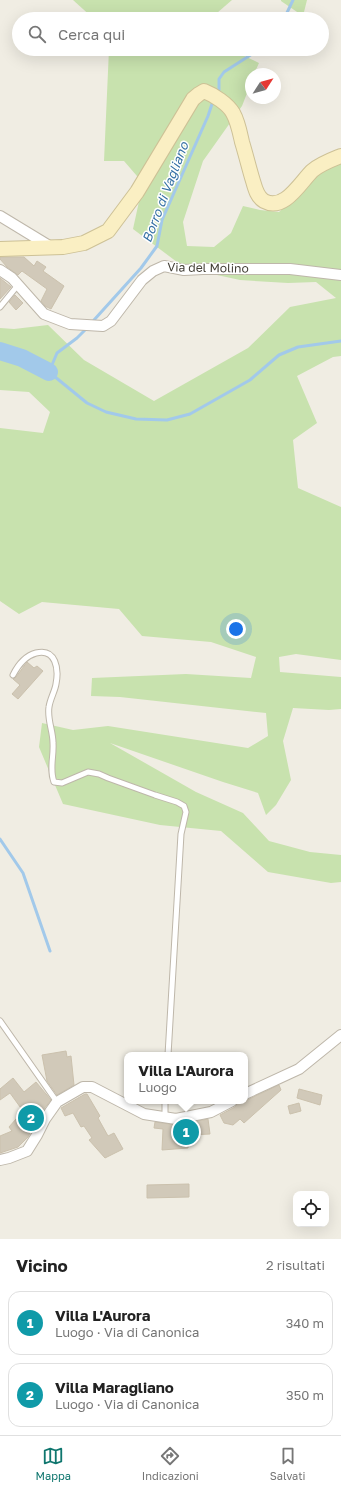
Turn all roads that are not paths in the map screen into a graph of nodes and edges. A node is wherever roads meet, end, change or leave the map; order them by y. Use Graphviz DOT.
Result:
graph roads {
  1 [pos="341,156"];
  2 [pos="0,216"];
  3 [pos="52,248"];
  4 [pos="0,249"];
  5 [pos="0,270"];
  6 [pos="341,275"];
  7 [pos="18,285"];
  8 [pos="0,307"];
  9 [pos="13,675"];
  10 [pos="0,1021"];
  11 [pos="341,1035"];
  12 [pos="168,1052"];
  13 [pos="248,1093"];
  14 [pos="57,1102"];
  15 [pos="124,1104"];
  16 [pos="125,1104"];
  17 [pos="166,1104"];
  18 [pos="226,1104"];
  19 [pos="164,1118"];
  20 [pos="0,1160"];
  1 -- 3 [label="street"];
  2 -- 3 [label="street"];
  3 -- 4 [label="street"];
  5 -- 7 [label="street, Via del Molino"];
  6 -- 7 [label="street, Via del Molino"];
  7 -- 8 [label="lane"];
  9 -- 12 [label="lane"];
  10 -- 14 [label="lane"];
  11 -- 13 [label="street"];
  14 -- 15 [label="street"];
  14 -- 20 [label="street"];
  16 -- 19 [label="street"];
  17 -- 19 [label="lane"];
  18 -- 19 [label="street"];
}
